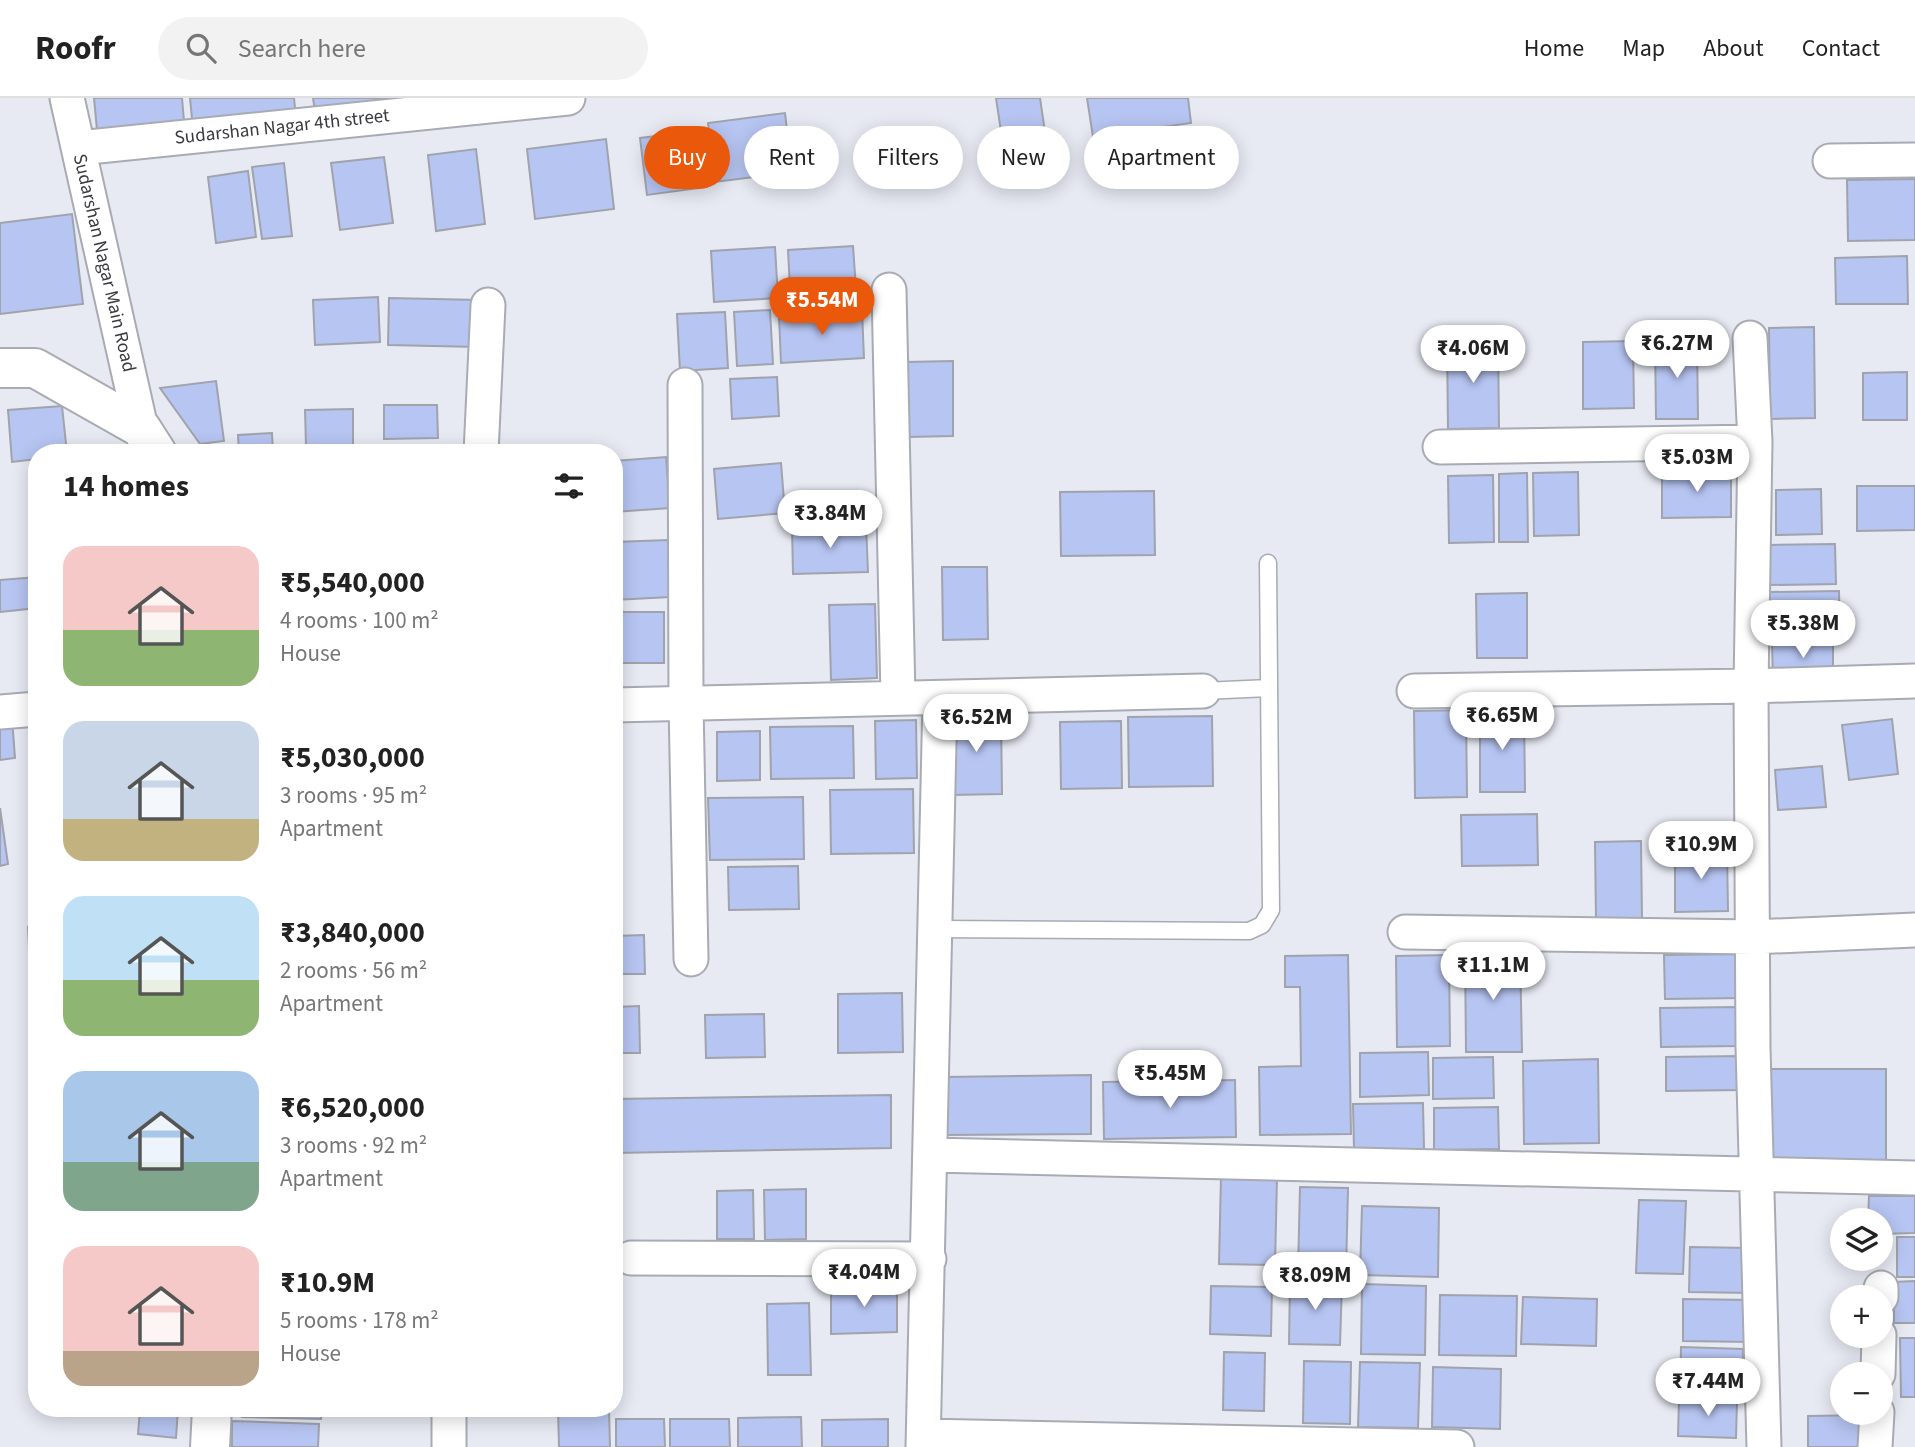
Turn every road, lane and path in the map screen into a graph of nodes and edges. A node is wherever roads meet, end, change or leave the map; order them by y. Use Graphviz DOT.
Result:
graph roads {
  1 [pos="67,98"];
  2 [pos="568,98"];
  3 [pos="79,148"];
  4 [pos="1915,160"];
  5 [pos="1830,161"];
  6 [pos="889,290"];
  7 [pos="488,305"];
  8 [pos="1750,338"];
  9 [pos="0,368"];
  10 [pos="685,385"];
  11 [pos="149,440"];
  12 [pos="1755,442"];
  13 [pos="481,444"];
  14 [pos="1440,447"];
  15 [pos="1269,563"];
  16 [pos="1915,681"];
  17 [pos="1751,686"];
  18 [pos="1269,688"];
  19 [pos="1203,691"];
  20 [pos="1414,691"];
  21 [pos="898,696"];
  22 [pos="940,698"];
  23 [pos="686,703"];
  24 [pos="623,705"];
  25 [pos="28,710"];
  26 [pos="0,712"];
  27 [pos="935,929"];
  28 [pos="1915,930"];
  29 [pos="1405,932"];
  30 [pos="1753,937"];
  31 [pos="691,959"];
  32 [pos="932,1155"];
  33 [pos="1756,1174"];
  34 [pos="1915,1178"];
  35 [pos="631,1258"];
  36 [pos="929,1259"];
  37 [pos="212,1417"];
  38 [pos="449,1417"];
  39 [pos="1876,1425"];
  40 [pos="923,1442"];
  41 [pos="210,1447"];
  42 [pos="449,1447"];
  43 [pos="1457,1447"];
  44 [pos="1764,1447"];
  45 [pos="1875,1447"];
  1 -- 3 [label="street, Sudarshan Nagar Main Road"];
  2 -- 3 [label="street, Sudarshan Nagar 4th street"];
  3 -- 11 [label="street, Sudarshan Nagar Main Road"];
  4 -- 5 [label="street"];
  6 -- 21 [label="street"];
  7 -- 13 [label="street"];
  8 -- 12 [label="street"];
  9 -- 11 [label="street"];
  10 -- 23 [label="street"];
  12 -- 14 [label="street"];
  12 -- 17 [label="street"];
  15 -- 18 [label="lane"];
  16 -- 17 [label="street"];
  17 -- 20 [label="street"];
  17 -- 30 [label="street"];
  18 -- 19 [label="lane"];
  18 -- 27 [label="lane"];
  19 -- 22 [label="street"];
  21 -- 22 [label="street"];
  21 -- 23 [label="street"];
  22 -- 27 [label="street"];
  23 -- 24 [label="street"];
  23 -- 31 [label="street"];
  25 -- 26 [label="street"];
  27 -- 32 [label="street"];
  28 -- 30 [label="street"];
  29 -- 30 [label="street"];
  30 -- 33 [label="street"];
  32 -- 33 [label="street"];
  32 -- 36 [label="street"];
  33 -- 34 [label="street"];
  33 -- 44 [label="street"];
  35 -- 36 [label="street"];
  36 -- 40 [label="street"];
  37 -- 41 [label="street"];
  38 -- 42 [label="street"];
  39 -- 45 [label="street"];
  40 -- 43 [label="street"];
}
